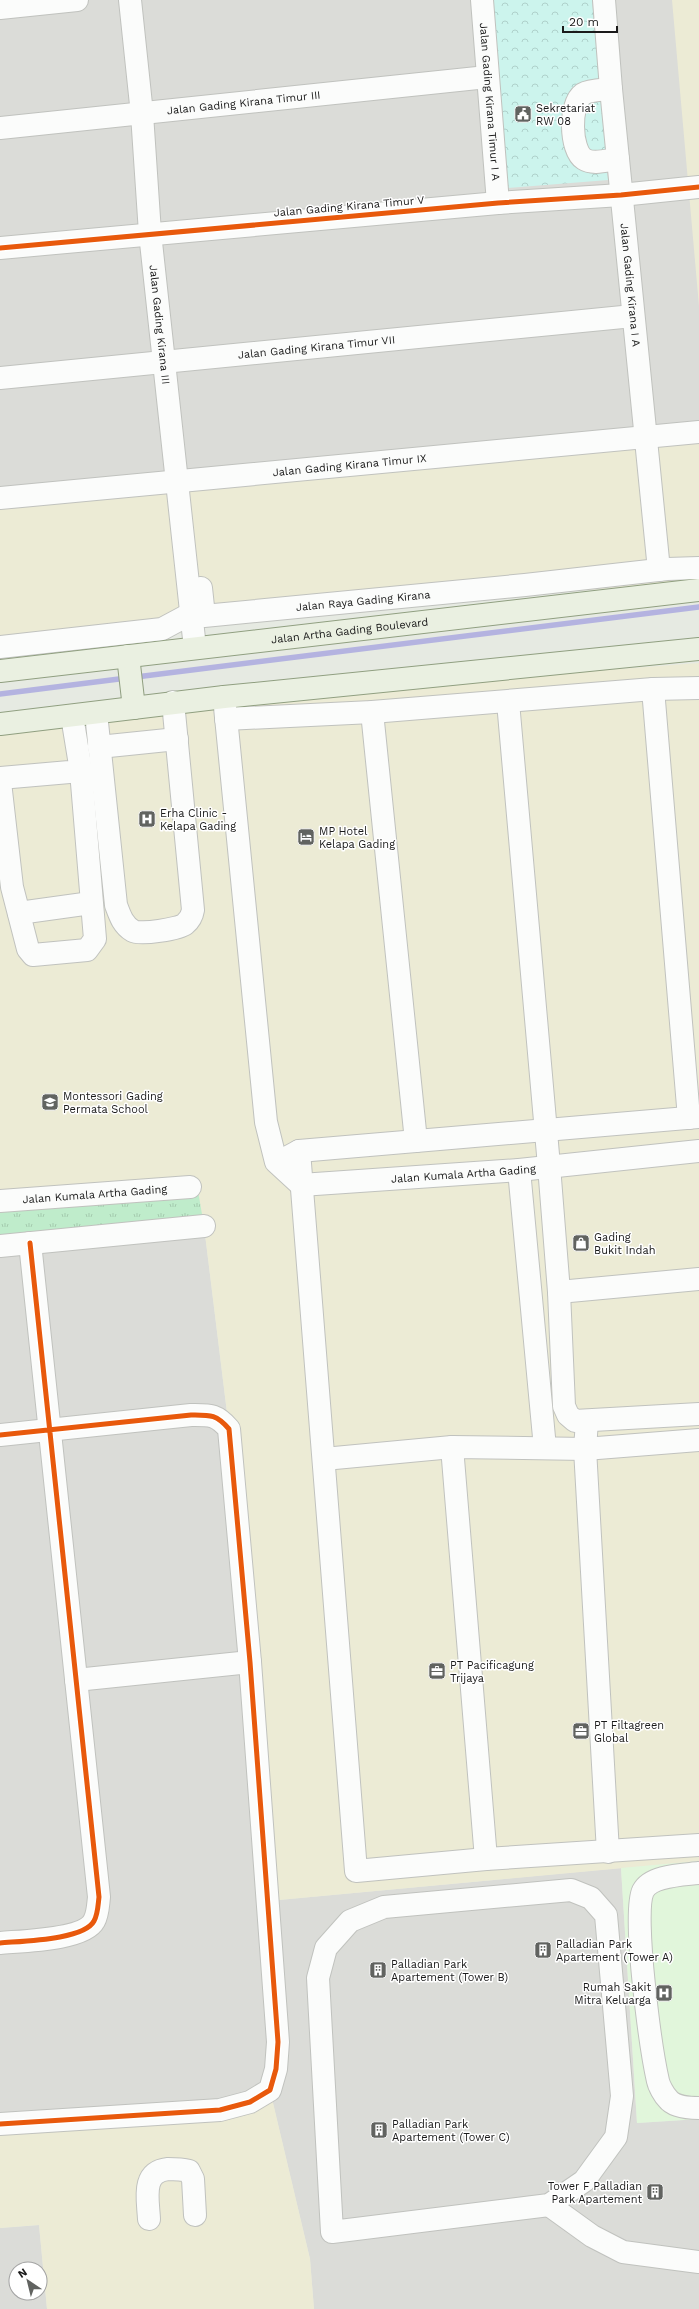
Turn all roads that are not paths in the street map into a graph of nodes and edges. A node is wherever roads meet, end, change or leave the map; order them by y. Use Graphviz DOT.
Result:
graph roads {
  1 [pos="77,0"];
  2 [pos="130,0"];
  3 [pos="482,0"];
  4 [pos="604,0"];
  5 [pos="0,8"];
  6 [pos="488,77"];
  7 [pos="610,89"];
  8 [pos="142,114"];
  9 [pos="0,128"];
  10 [pos="618,159"];
  11 [pos="699,186"];
  12 [pos="621,195"];
  13 [pos="498,203"];
  14 [pos="150,233"];
  15 [pos="0,248"];
  16 [pos="634,316"];
  17 [pos="162,361"];
  18 [pos="0,378"];
  19 [pos="699,432"];
  20 [pos="646,437"];
  21 [pos="183,480"];
  22 [pos="0,498"];
  23 [pos="699,568"];
  24 [pos="659,570"];
  25 [pos="699,590"];
  26 [pos="661,594"];
  27 [pos="190,614"];
  28 [pos="0,647"];
  29 [pos="195,648"];
  30 [pos="699,650"];
  31 [pos="129,662"];
  32 [pos="0,672"];
  33 [pos="699,688"];
  34 [pos="653,689"];
  35 [pos="224,697"];
  36 [pos="133,702"];
  37 [pos="173,702"];
  38 [pos="508,702"];
  39 [pos="372,712"];
  40 [pos="96,713"];
  41 [pos="72,716"];
  42 [pos="226,719"];
  43 [pos="0,724"];
  44 [pos="177,739"];
  45 [pos="99,746"];
  46 [pos="81,771"];
  47 [pos="0,778"];
  48 [pos="0,782"];
  49 [pos="91,903"];
  50 [pos="19,913"];
  51 [pos="694,1118"];
  52 [pos="546,1130"];
  53 [pos="416,1141"];
  54 [pos="300,1151"];
  55 [pos="699,1151"];
  56 [pos="276,1162"];
  57 [pos="549,1166"];
  58 [pos="519,1170"];
  59 [pos="301,1185"];
  60 [pos="190,1187"];
  61 [pos="0,1201"];
  62 [pos="204,1226"];
  63 [pos="30,1243"];
  64 [pos="0,1246"];
  65 [pos="699,1279"];
  66 [pos="559,1292"];
  67 [pos="699,1414"];
  68 [pos="586,1421"];
  69 [pos="51,1430"];
  70 [pos="0,1435"];
  71 [pos="699,1440"];
  72 [pos="452,1447"];
  73 [pos="545,1448"];
  74 [pos="585,1449"];
  75 [pos="324,1459"];
  76 [pos="250,1662"];
  77 [pos="76,1680"];
  78 [pos="699,1845"];
  79 [pos="608,1852"];
  80 [pos="486,1859"];
  81 [pos="699,1873"];
  82 [pos="0,1943"];
  83 [pos="699,2108"];
  84 [pos="0,2124"];
  85 [pos="549,2205"];
  86 [pos="195,2215"];
  87 [pos="149,2219"];
  88 [pos="699,2262"];
  1 -- 5 [label="street"];
  2 -- 8 [label="street, Jalan Gading Kirana III"];
  3 -- 6 [label="street, Jalan Gading Kirana Timur I A"];
  4 -- 7 [label="street, Jalan Gading Kirana I A"];
  6 -- 8 [label="street, Jalan Gading Kirana Timur III"];
  6 -- 13 [label="street, Jalan Gading Kirana Timur I A"];
  7 -- 10 [label="street, Jalan Gading Kirana I A"];
  7 -- 10 [label="street"];
  8 -- 9 [label="street, Jalan Gading Kirana Timur III"];
  8 -- 14 [label="street, Jalan Gading Kirana III"];
  10 -- 12 [label="street, Jalan Gading Kirana I A"];
  11 -- 12 [label="street, Jalan Gading Kirana Timur V"];
  12 -- 13 [label="street, Jalan Gading Kirana Timur V"];
  12 -- 16 [label="street, Jalan Gading Kirana I A"];
  13 -- 14 [label="street, Jalan Gading Kirana Timur V"];
  14 -- 15 [label="street, Jalan Gading Kirana Timur V"];
  14 -- 17 [label="street, Jalan Gading Kirana III"];
  16 -- 17 [label="street, Jalan Gading Kirana Timur VII"];
  16 -- 20 [label="street, Jalan Gading Kirana I A"];
  17 -- 18 [label="street, Jalan Gading Kirana Timur VII"];
  17 -- 21 [label="street, Jalan Gading Kirana III"];
  19 -- 20 [label="street, Jalan Gading Kirana Timur IX"];
  20 -- 21 [label="street, Jalan Gading Kirana Timur IX"];
  20 -- 24 [label="street, Jalan Gading Kirana I A"];
  21 -- 22 [label="street, Jalan Gading Kirana Timur IX"];
  21 -- 24 [label="street, Jalan Raya Gading Kirana"];
  21 -- 27 [label="street, Jalan Gading Kirana III"];
  23 -- 24 [label="street"];
  24 -- 26 [label="street"];
  25 -- 26 [label="main road, Jalan Artha Gading Boulevard"];
  26 -- 29 [label="main road, Jalan Artha Gading Boulevard"];
  27 -- 28 [label="street"];
  27 -- 29 [label="street, Jalan Gading Kirana III"];
  29 -- 31 [label="main road, Jalan Artha Gading Boulevard"];
  30 -- 35 [label="main road"];
  31 -- 32 [label="main road, Jalan Artha Gading Boulevard"];
  31 -- 36 [label="main road"];
  33 -- 34 [label="street"];
  34 -- 38 [label="street"];
  34 -- 51 [label="street"];
  35 -- 37 [label="main road"];
  35 -- 42 [label="street"];
  36 -- 37 [label="main road"];
  36 -- 40 [label="main road"];
  37 -- 44 [label="street"];
  38 -- 39 [label="street"];
  38 -- 52 [label="street"];
  39 -- 42 [label="street"];
  39 -- 53 [label="street"];
  40 -- 41 [label="main road"];
  40 -- 45 [label="street"];
  41 -- 43 [label="main road"];
  41 -- 46 [label="street"];
  42 -- 56 [label="street"];
  44 -- 45 [label="street"];
  44 -- 45 [label="street"];
  46 -- 47 [label="street"];
  46 -- 49 [label="street"];
  48 -- 50 [label="street"];
  49 -- 50 [label="street"];
  49 -- 50 [label="street"];
  51 -- 52 [label="street"];
  52 -- 53 [label="street"];
  52 -- 57 [label="street"];
  53 -- 54 [label="street"];
  54 -- 56 [label="street"];
  54 -- 59 [label="street"];
  55 -- 57 [label="street, Jalan Kumala Artha Gading"];
  56 -- 59 [label="street"];
  57 -- 58 [label="street, Jalan Kumala Artha Gading"];
  57 -- 66 [label="street"];
  58 -- 59 [label="street, Jalan Kumala Artha Gading"];
  58 -- 73 [label="street"];
  59 -- 75 [label="street"];
  60 -- 61 [label="street, Jalan Kumala Artha Gading"];
  62 -- 63 [label="street"];
  63 -- 64 [label="street"];
  63 -- 69 [label="street"];
  65 -- 66 [label="street"];
  66 -- 68 [label="street"];
  67 -- 68 [label="street"];
  68 -- 74 [label="street"];
  69 -- 70 [label="street"];
  69 -- 76 [label="street"];
  69 -- 77 [label="street"];
  71 -- 74 [label="street"];
  72 -- 73 [label="street"];
  72 -- 75 [label="street"];
  72 -- 80 [label="street"];
  73 -- 74 [label="street"];
  74 -- 79 [label="street"];
  75 -- 80 [label="street"];
  76 -- 77 [label="street"];
  76 -- 84 [label="street"];
  77 -- 82 [label="street"];
  78 -- 79 [label="street"];
  79 -- 80 [label="street"];
  81 -- 83 [label="street"];
  85 -- 85 [label="street"];
  85 -- 88 [label="street"];
  86 -- 87 [label="street"];
}
